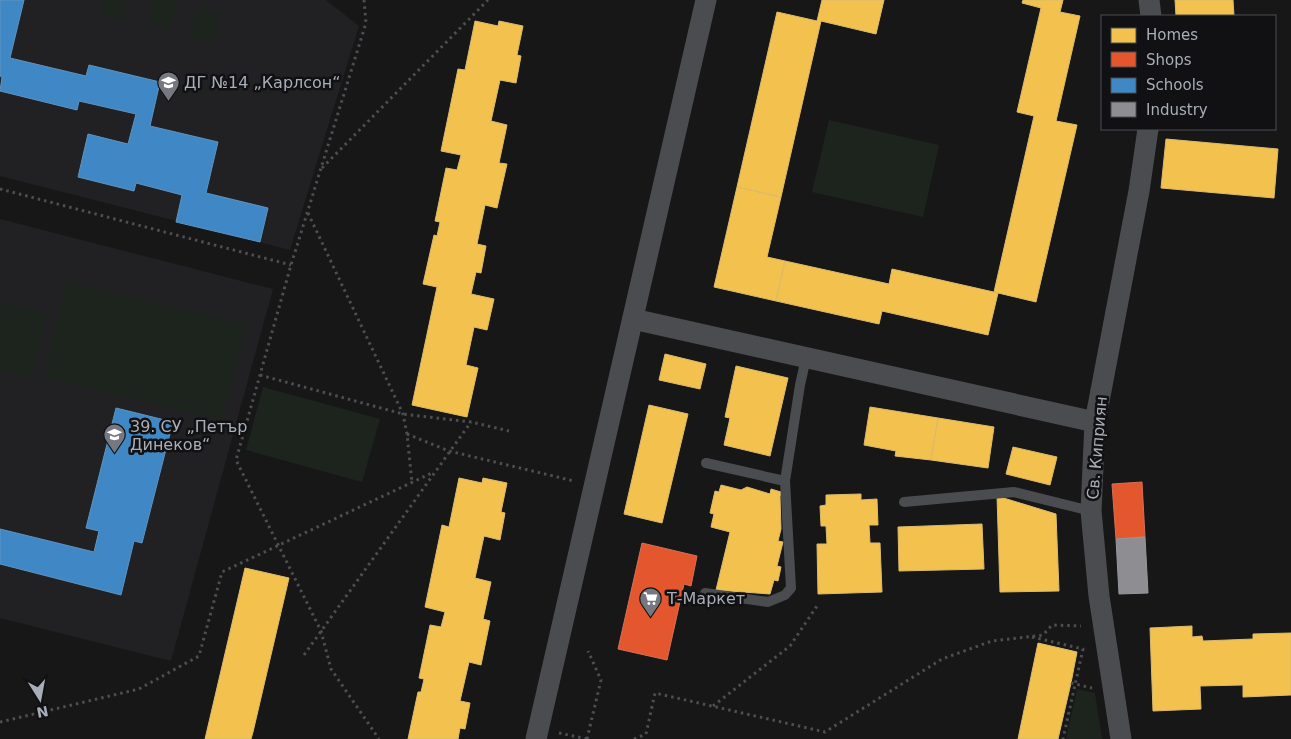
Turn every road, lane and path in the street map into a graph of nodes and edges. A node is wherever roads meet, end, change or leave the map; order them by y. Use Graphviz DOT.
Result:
graph roads {
  1 [pos="364,0"];
  2 [pos="488,0"];
  3 [pos="706,0"];
  4 [pos="1149,0"];
  5 [pos="1150,15"];
  6 [pos="1148,130"];
  7 [pos="321,169"];
  8 [pos="0,189"];
  9 [pos="308,212"];
  10 [pos="291,265"];
  11 [pos="633,319"];
  12 [pos="806,358"];
  13 [pos="260,375"];
  14 [pos="403,414"];
  15 [pos="471,422"];
  16 [pos="1096,422"];
  17 [pos="509,431"];
  18 [pos="407,434"];
  19 [pos="449,451"];
  20 [pos="706,463"];
  21 [pos="434,472"];
  22 [pos="784,481"];
  23 [pos="412,483"];
  24 [pos="594,486"];
  25 [pos="904,502"];
  26 [pos="1092,511"];
  27 [pos="279,547"];
  28 [pos="705,593"];
  29 [pos="819,603"];
  30 [pos="1104,627"];
  31 [pos="322,631"];
  32 [pos="1029,637"];
  33 [pos="588,651"];
  34 [pos="304,655"];
  35 [pos="1073,684"];
  36 [pos="1087,687"];
  37 [pos="713,706"];
  38 [pos="0,722"];
  39 [pos="544,735"];
  40 [pos="379,739"];
  41 [pos="587,739"];
  42 [pos="634,739"];
  43 [pos="1063,739"];
  44 [pos="1121,739"];
  1 -- 7 [label="path"];
  2 -- 7 [label="path"];
  3 -- 11 [label="street"];
  4 -- 5 [label="street"];
  6 -- 16 [label="street, Св. Киприян"];
  7 -- 9 [label="path"];
  8 -- 10 [label="path"];
  9 -- 10 [label="path"];
  9 -- 14 [label="path"];
  10 -- 13 [label="path"];
  11 -- 12 [label="street"];
  11 -- 24 [label="street"];
  12 -- 16 [label="street"];
  12 -- 22 [label="lane"];
  13 -- 14 [label="path"];
  13 -- 27 [label="path"];
  14 -- 15 [label="path"];
  14 -- 18 [label="path"];
  15 -- 17 [label="path"];
  15 -- 19 [label="path"];
  16 -- 26 [label="street, Св. Киприян"];
  18 -- 19 [label="path"];
  18 -- 23 [label="path"];
  19 -- 21 [label="path"];
  19 -- 24 [label="path"];
  20 -- 22 [label="lane"];
  21 -- 23 [label="path"];
  21 -- 31 [label="path"];
  22 -- 28 [label="lane"];
  23 -- 27 [label="path"];
  24 -- 39 [label="street"];
  25 -- 26 [label="lane"];
  26 -- 30 [label="street, Св. Киприян"];
  27 -- 31 [label="path"];
  27 -- 38 [label="path"];
  29 -- 37 [label="path"];
  30 -- 32 [label="path"];
  30 -- 44 [label="street, Св. Киприян"];
  31 -- 34 [label="path"];
  31 -- 40 [label="path"];
  32 -- 35 [label="path"];
  32 -- 37 [label="path"];
  33 -- 41 [label="path"];
  35 -- 36 [label="path"];
  35 -- 43 [label="path"];
  37 -- 42 [label="path"];
  39 -- 41 [label="path"];
}
